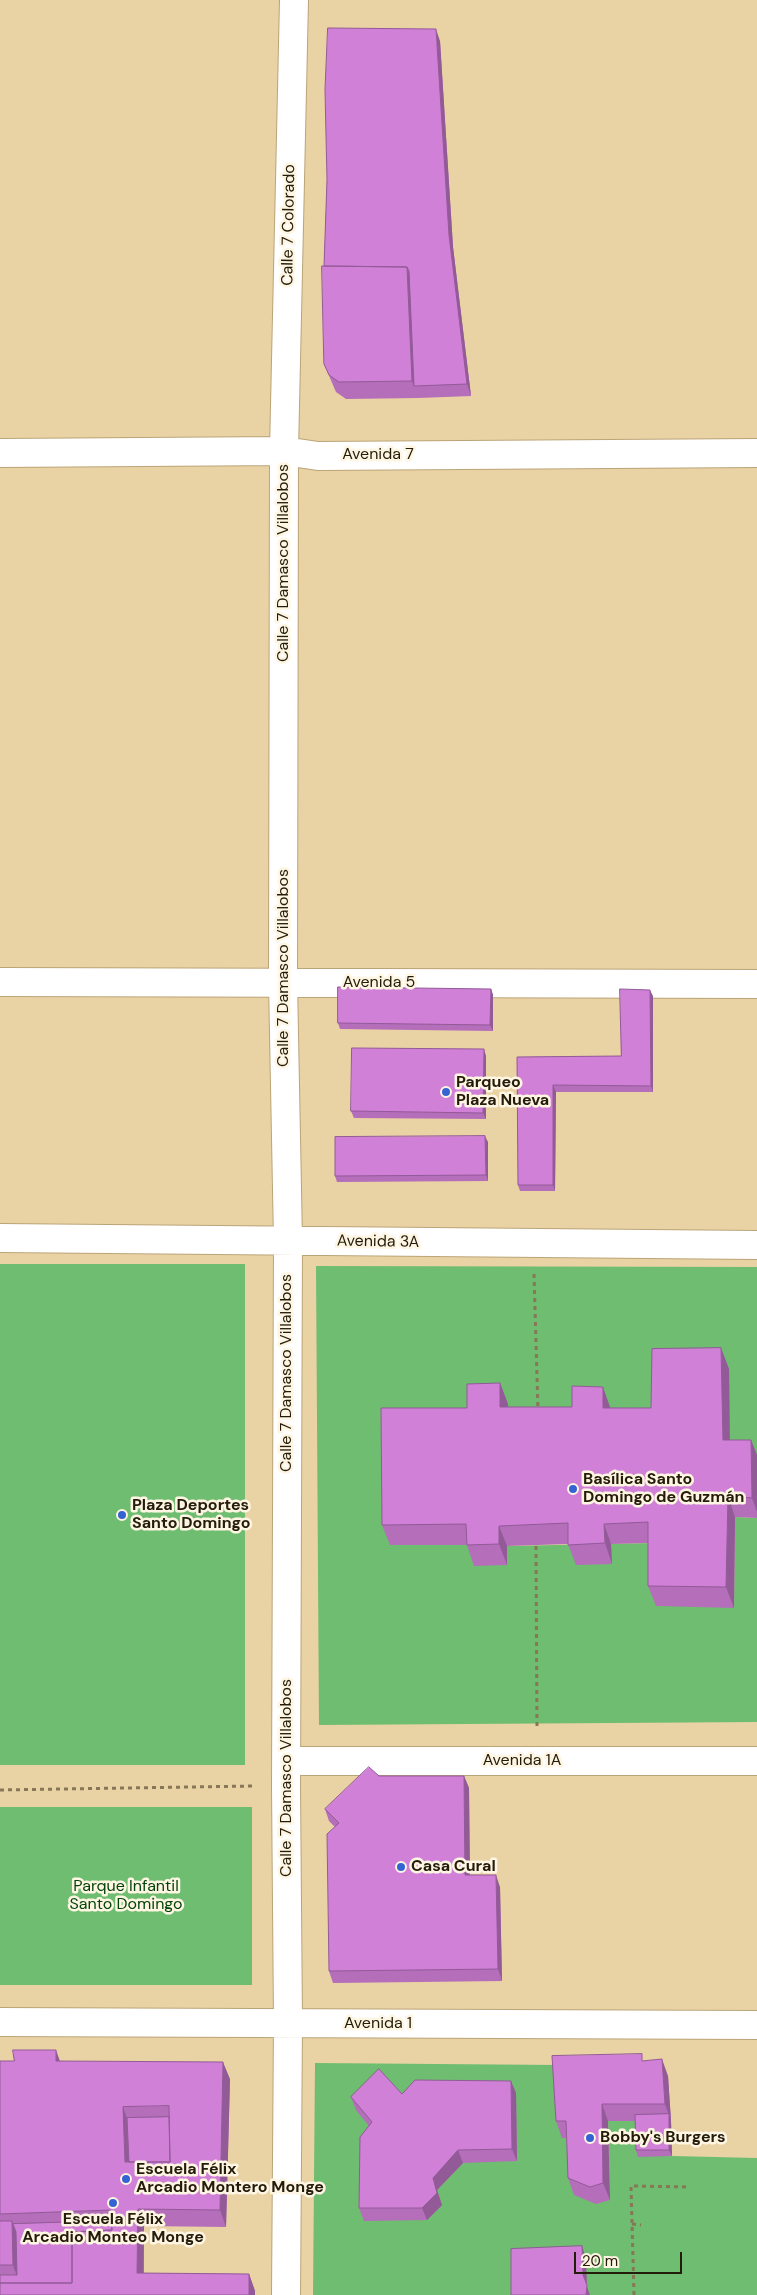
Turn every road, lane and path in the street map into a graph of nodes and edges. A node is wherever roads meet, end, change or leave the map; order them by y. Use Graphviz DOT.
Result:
graph roads {
  1 [pos="294,0"];
  2 [pos="284,451"];
  3 [pos="0,453"];
  4 [pos="757,453"];
  5 [pos="0,982"];
  6 [pos="282,982"];
  7 [pos="757,984"];
  8 [pos="0,1238"];
  9 [pos="288,1241"];
  10 [pos="533,1243"];
  11 [pos="757,1245"];
  12 [pos="538,1418"];
  13 [pos="536,1546"];
  14 [pos="538,1761"];
  15 [pos="757,1761"];
  16 [pos="286,1773"];
  17 [pos="0,1790"];
  18 [pos="0,2022"];
  19 [pos="288,2023"];
  20 [pos="757,2025"];
  21 [pos="690,2187"];
  22 [pos="632,2224"];
  23 [pos="641,2225"];
  24 [pos="286,2295"];
  25 [pos="634,2295"];
  1 -- 2 [label="street, Calle 7 Colorado"];
  2 -- 3 [label="street, Avenida 7"];
  2 -- 4 [label="street, Avenida 7"];
  2 -- 6 [label="street, Calle 7 Damasco Villalobos"];
  5 -- 6 [label="street, Avenida 5"];
  6 -- 7 [label="street, Avenida 5"];
  6 -- 9 [label="street, Calle 7 Damasco Villalobos"];
  8 -- 9 [label="street, Avenida 3A"];
  9 -- 10 [label="street, Avenida 3A"];
  9 -- 16 [label="street, Calle 7 Damasco Villalobos"];
  10 -- 11 [label="street, Avenida 3A"];
  10 -- 12 [label="path"];
  13 -- 14 [label="path"];
  14 -- 15 [label="street, Avenida 1A"];
  14 -- 16 [label="street, Avenida 1A"];
  16 -- 17 [label="path"];
  16 -- 19 [label="street, Calle 7 Damasco Villalobos"];
  18 -- 19 [label="street, Avenida 1"];
  19 -- 20 [label="street, Avenida 1"];
  19 -- 24 [label="street, Calle 7 Damasco Villalobos"];
  21 -- 22 [label="path"];
  22 -- 23 [label="path"];
  22 -- 25 [label="path"];
}
